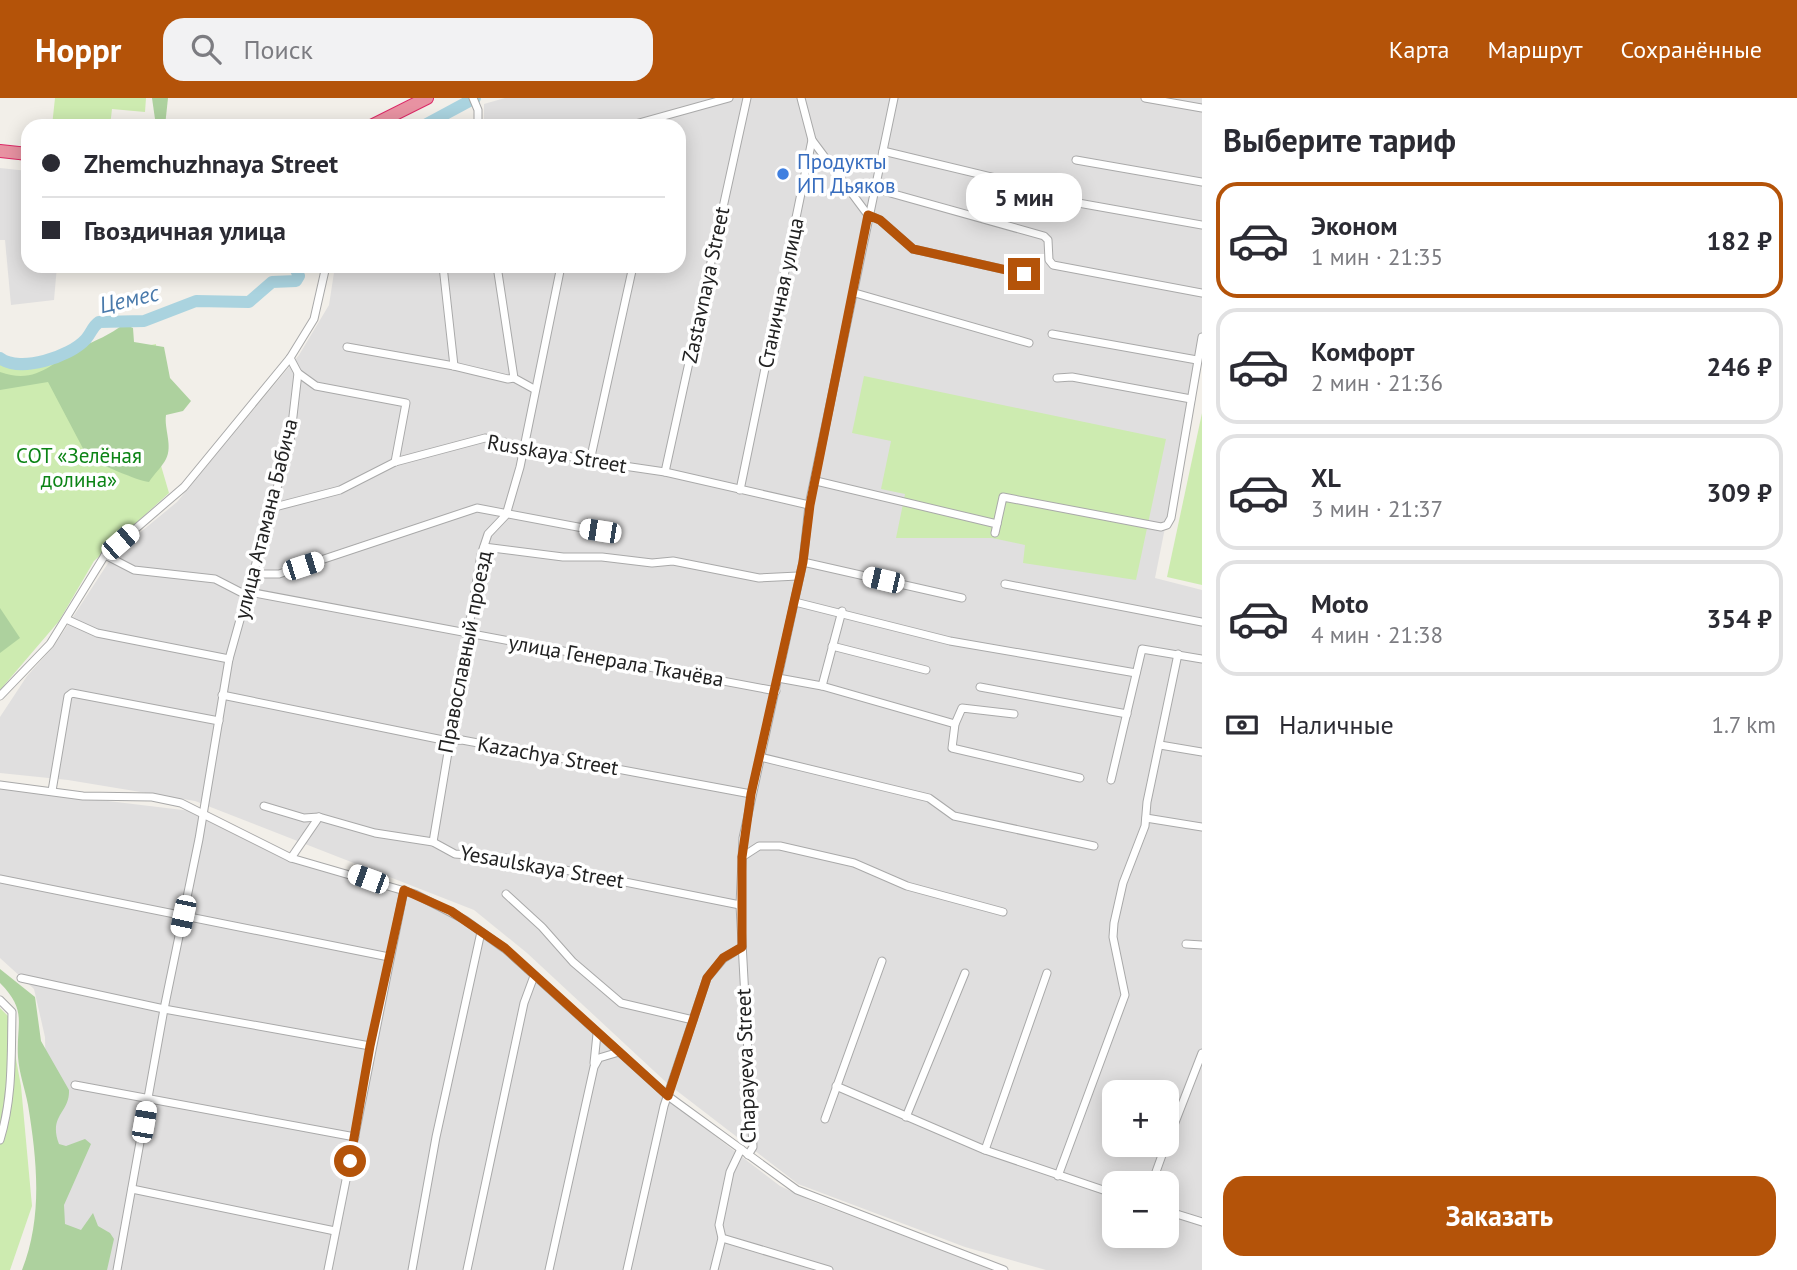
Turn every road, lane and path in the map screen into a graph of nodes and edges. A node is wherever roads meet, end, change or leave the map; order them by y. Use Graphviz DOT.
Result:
graph roads {
  1 [pos="427,98"];
  2 [pos="730,98"];
  3 [pos="747,98"];
  4 [pos="801,98"];
  5 [pos="894,98"];
  6 [pos="1145,98"];
  7 [pos="475,101"];
  8 [pos="1202,108"];
  9 [pos="666,116"];
  10 [pos="385,119"];
  11 [pos="477,119"];
  12 [pos="655,119"];
  13 [pos="665,119"];
  14 [pos="812,140"];
  15 [pos="0,151"];
  16 [pos="883,151"];
  17 [pos="21,154"];
  18 [pos="1076,160"];
  19 [pos="1202,182"];
  20 [pos="876,190"];
  21 [pos="1046,190"];
  22 [pos="1067,201"];
  23 [pos="868,215"];
  24 [pos="1202,225"];
  25 [pos="324,273"];
  26 [pos="444,273"];
  27 [pos="498,273"];
  28 [pos="559,273"];
  29 [pos="631,273"];
  30 [pos="1024,274"];
  31 [pos="855,293"];
  32 [pos="1202,293"];
  33 [pos="1052,334"];
  34 [pos="1202,337"];
  35 [pos="1030,343"];
  36 [pos="347,347"];
  37 [pos="290,358"];
  38 [pos="1197,360"];
  39 [pos="454,366"];
  40 [pos="298,373"];
  41 [pos="514,378"];
  42 [pos="1057,378"];
  43 [pos="534,390"];
  44 [pos="1191,399"];
  45 [pos="523,445"];
  46 [pos="590,461"];
  47 [pos="396,462"];
  48 [pos="666,472"];
  49 [pos="816,481"];
  50 [pos="740,490"];
  51 [pos="810,505"];
  52 [pos="271,508"];
  53 [pos="506,515"];
  54 [pos="600,531"];
  55 [pos="484,547"];
  56 [pos="104,555"];
  57 [pos="803,562"];
  58 [pos="254,574"];
  59 [pos="798,576"];
  60 [pos="1005,584"];
  61 [pos="249,594"];
  62 [pos="962,598"];
  63 [pos="795,602"];
  64 [pos="842,611"];
  65 [pos="66,620"];
  66 [pos="1202,622"];
  67 [pos="468,635"];
  68 [pos="832,646"];
  69 [pos="1178,654"];
  70 [pos="229,659"];
  71 [pos="1202,659"];
  72 [pos="926,670"];
  73 [pos="1136,673"];
  74 [pos="778,678"];
  75 [pos="822,686"];
  76 [pos="980,687"];
  77 [pos="776,691"];
  78 [pos="222,695"];
  79 [pos="0,696"];
  80 [pos="1014,714"];
  81 [pos="1128,714"];
  82 [pos="219,721"];
  83 [pos="955,724"];
  84 [pos="448,741"];
  85 [pos="1160,745"];
  86 [pos="1202,752"];
  87 [pos="760,757"];
  88 [pos="1080,778"];
  89 [pos="1111,780"];
  90 [pos="0,785"];
  91 [pos="52,791"];
  92 [pos="751,794"];
  93 [pos="264,806"];
  94 [pos="202,811"];
  95 [pos="319,817"];
  96 [pos="1146,818"];
  97 [pos="1202,827"];
  98 [pos="433,842"];
  99 [pos="1094,846"];
  100 [pos="742,857"];
  101 [pos="291,858"];
  102 [pos="0,879"];
  103 [pos="404,890"];
  104 [pos="506,894"];
  105 [pos="740,905"];
  106 [pos="1003,912"];
  107 [pos="183,916"];
  108 [pos="481,932"];
  109 [pos="1186,944"];
  110 [pos="1202,945"];
  111 [pos="742,947"];
  112 [pos="389,957"];
  113 [pos="882,961"];
  114 [pos="965,972"];
  115 [pos="1047,973"];
  116 [pos="534,976"];
  117 [pos="21,978"];
  118 [pos="0,1000"];
  119 [pos="164,1009"];
  120 [pos="693,1020"];
  121 [pos="597,1034"];
  122 [pos="370,1046"];
  123 [pos="619,1052"];
  124 [pos="1202,1053"];
  125 [pos="594,1067"];
  126 [pos="75,1084"];
  127 [pos="836,1086"];
  128 [pos="668,1096"];
  129 [pos="148,1099"];
  130 [pos="1179,1113"];
  131 [pos="906,1118"];
  132 [pos="825,1119"];
  133 [pos="355,1137"];
  134 [pos="0,1140"];
  135 [pos="741,1149"];
  136 [pos="985,1150"];
  137 [pos="748,1155"];
  138 [pos="1058,1176"];
  139 [pos="132,1189"];
  140 [pos="1102,1190"];
  141 [pos="1179,1215"];
  142 [pos="1202,1222"];
  143 [pos="335,1231"];
  144 [pos="722,1238"];
  145 [pos="795,1261"];
  146 [pos="993,1268"];
  147 [pos="117,1270"];
  148 [pos="328,1270"];
  149 [pos="412,1270"];
  150 [pos="467,1270"];
  151 [pos="550,1270"];
  152 [pos="627,1270"];
  153 [pos="714,1270"];
  154 [pos="793,1270"];
  155 [pos="829,1270"];
  156 [pos="1004,1270"];
  1 -- 10 [label="highway"];
  2 -- 9 [label="street"];
  3 -- 48 [label="street, Zastavnaya Street"];
  4 -- 14 [label="street, Станичная улица"];
  5 -- 16 [label="street, Chapayeva Street"];
  6 -- 8 [label="street"];
  7 -- 11 [label="street"];
  9 -- 12 [label="street"];
  9 -- 13 [label="street"];
  14 -- 23 [label="street"];
  14 -- 50 [label="street, Станичная улица"];
  15 -- 17 [label="highway"];
  16 -- 20 [label="street, Chapayeva Street"];
  16 -- 21 [label="street"];
  18 -- 19 [label="street"];
  20 -- 23 [label="street, Chapayeva Street"];
  20 -- 32 [label="street"];
  22 -- 24 [label="street"];
  23 -- 30 [label="street"];
  23 -- 31 [label="street, Chapayeva Street"];
  25 -- 37 [label="street"];
  26 -- 39 [label="street"];
  27 -- 41 [label="street"];
  28 -- 43 [label="street, Православный проезд"];
  29 -- 46 [label="street"];
  31 -- 35 [label="street"];
  31 -- 49 [label="street, Chapayeva Street"];
  33 -- 38 [label="street"];
  34 -- 38 [label="street"];
  36 -- 39 [label="street"];
  37 -- 40 [label="street"];
  37 -- 56 [label="street"];
  38 -- 44 [label="street"];
  39 -- 41 [label="street"];
  40 -- 47 [label="street"];
  40 -- 52 [label="street, улица Атамана Бабича"];
  41 -- 43 [label="street"];
  42 -- 44 [label="street"];
  43 -- 45 [label="street, Православный проезд"];
  44 -- 49 [label="street"];
  45 -- 46 [label="street, Russkaya Street"];
  45 -- 47 [label="street, Russkaya Street"];
  45 -- 53 [label="street, Православный проезд"];
  46 -- 48 [label="street, Russkaya Street"];
  47 -- 52 [label="street, Russkaya Street"];
  48 -- 50 [label="street, Russkaya Street"];
  49 -- 51 [label="street, Chapayeva Street"];
  50 -- 51 [label="street, Russkaya Street"];
  51 -- 57 [label="street, Chapayeva Street"];
  52 -- 58 [label="street, улица Атамана Бабича"];
  53 -- 54 [label="street"];
  53 -- 55 [label="street, Православный проезд"];
  53 -- 58 [label="street"];
  55 -- 59 [label="street"];
  55 -- 67 [label="street, Православный проезд"];
  56 -- 61 [label="street, улица Генерала Ткачёва"];
  56 -- 65 [label="street"];
  57 -- 59 [label="street, Chapayeva Street"];
  57 -- 62 [label="street"];
  58 -- 61 [label="street, улица Атамана Бабича"];
  59 -- 63 [label="street, Chapayeva Street"];
  60 -- 66 [label="street"];
  61 -- 67 [label="street, улица Генерала Ткачёва"];
  61 -- 70 [label="street, улица Атамана Бабича"];
  63 -- 64 [label="street"];
  63 -- 74 [label="street, Chapayeva Street"];
  64 -- 68 [label="street"];
  64 -- 73 [label="street"];
  65 -- 70 [label="street"];
  65 -- 79 [label="street"];
  67 -- 77 [label="street, улица Генерала Ткачёва"];
  67 -- 84 [label="street, Православный проезд"];
  68 -- 72 [label="street"];
  68 -- 75 [label="street"];
  69 -- 71 [label="street"];
  69 -- 73 [label="street"];
  69 -- 85 [label="street"];
  70 -- 78 [label="street, улица Атамана Бабича"];
  73 -- 81 [label="street"];
  74 -- 75 [label="street"];
  74 -- 77 [label="street, Chapayeva Street"];
  75 -- 83 [label="street"];
  76 -- 81 [label="street"];
  77 -- 87 [label="street, Chapayeva Street"];
  78 -- 82 [label="street, улица Атамана Бабича"];
  78 -- 84 [label="street, Kazachya Street"];
  80 -- 83 [label="street"];
  81 -- 89 [label="street"];
  82 -- 91 [label="street"];
  82 -- 94 [label="street, улица Атамана Бабича"];
  83 -- 88 [label="street"];
  84 -- 92 [label="street, Kazachya Street"];
  84 -- 98 [label="street, Православный проезд"];
  85 -- 86 [label="street"];
  85 -- 96 [label="street"];
  87 -- 92 [label="street, Chapayeva Street"];
  87 -- 99 [label="street"];
  90 -- 91 [label="street"];
  91 -- 94 [label="street"];
  92 -- 100 [label="street, Chapayeva Street"];
  93 -- 95 [label="street, Yesaulskaya Street"];
  94 -- 101 [label="street"];
  94 -- 107 [label="street, улица Атамана Бабича"];
  95 -- 98 [label="street, Yesaulskaya Street"];
  95 -- 101 [label="street"];
  96 -- 97 [label="street"];
  96 -- 138 [label="street"];
  98 -- 105 [label="street, Yesaulskaya Street"];
  100 -- 105 [label="street, Chapayeva Street"];
  100 -- 106 [label="street"];
  101 -- 103 [label="street"];
  102 -- 107 [label="street"];
  103 -- 108 [label="street"];
  103 -- 112 [label="street"];
  104 -- 120 [label="street"];
  105 -- 111 [label="street, Chapayeva Street"];
  107 -- 112 [label="street"];
  107 -- 119 [label="street, улица Атамана Бабича"];
  108 -- 116 [label="street"];
  108 -- 149 [label="street"];
  109 -- 110 [label="street"];
  111 -- 120 [label="street"];
  111 -- 137 [label="street, Chapayeva Street"];
  112 -- 122 [label="street"];
  113 -- 127 [label="street"];
  114 -- 131 [label="street"];
  115 -- 136 [label="street"];
  116 -- 121 [label="street"];
  116 -- 150 [label="street"];
  117 -- 119 [label="street"];
  118 -- 134 [label="street"];
  119 -- 122 [label="street"];
  119 -- 129 [label="street, улица Атамана Бабича"];
  120 -- 128 [label="street"];
  121 -- 123 [label="street"];
  121 -- 125 [label="street"];
  122 -- 133 [label="street"];
  123 -- 125 [label="street"];
  123 -- 128 [label="street"];
  124 -- 130 [label="street"];
  125 -- 151 [label="street"];
  126 -- 129 [label="street"];
  127 -- 131 [label="street"];
  127 -- 132 [label="street"];
  128 -- 135 [label="street"];
  128 -- 152 [label="street"];
  129 -- 133 [label="street"];
  129 -- 139 [label="street, улица Атамана Бабича"];
  131 -- 136 [label="street"];
  133 -- 143 [label="street"];
  135 -- 137 [label="street"];
  135 -- 144 [label="street"];
  136 -- 138 [label="street"];
  137 -- 146 [label="street, Chapayeva Street"];
  138 -- 140 [label="street"];
  139 -- 143 [label="street"];
  139 -- 147 [label="street, улица Атамана Бабича"];
  141 -- 142 [label="street"];
  143 -- 148 [label="street"];
  144 -- 145 [label="street"];
  144 -- 153 [label="street"];
  145 -- 154 [label="street"];
  145 -- 155 [label="street"];
  146 -- 156 [label="street, Chapayeva Street"];
}
